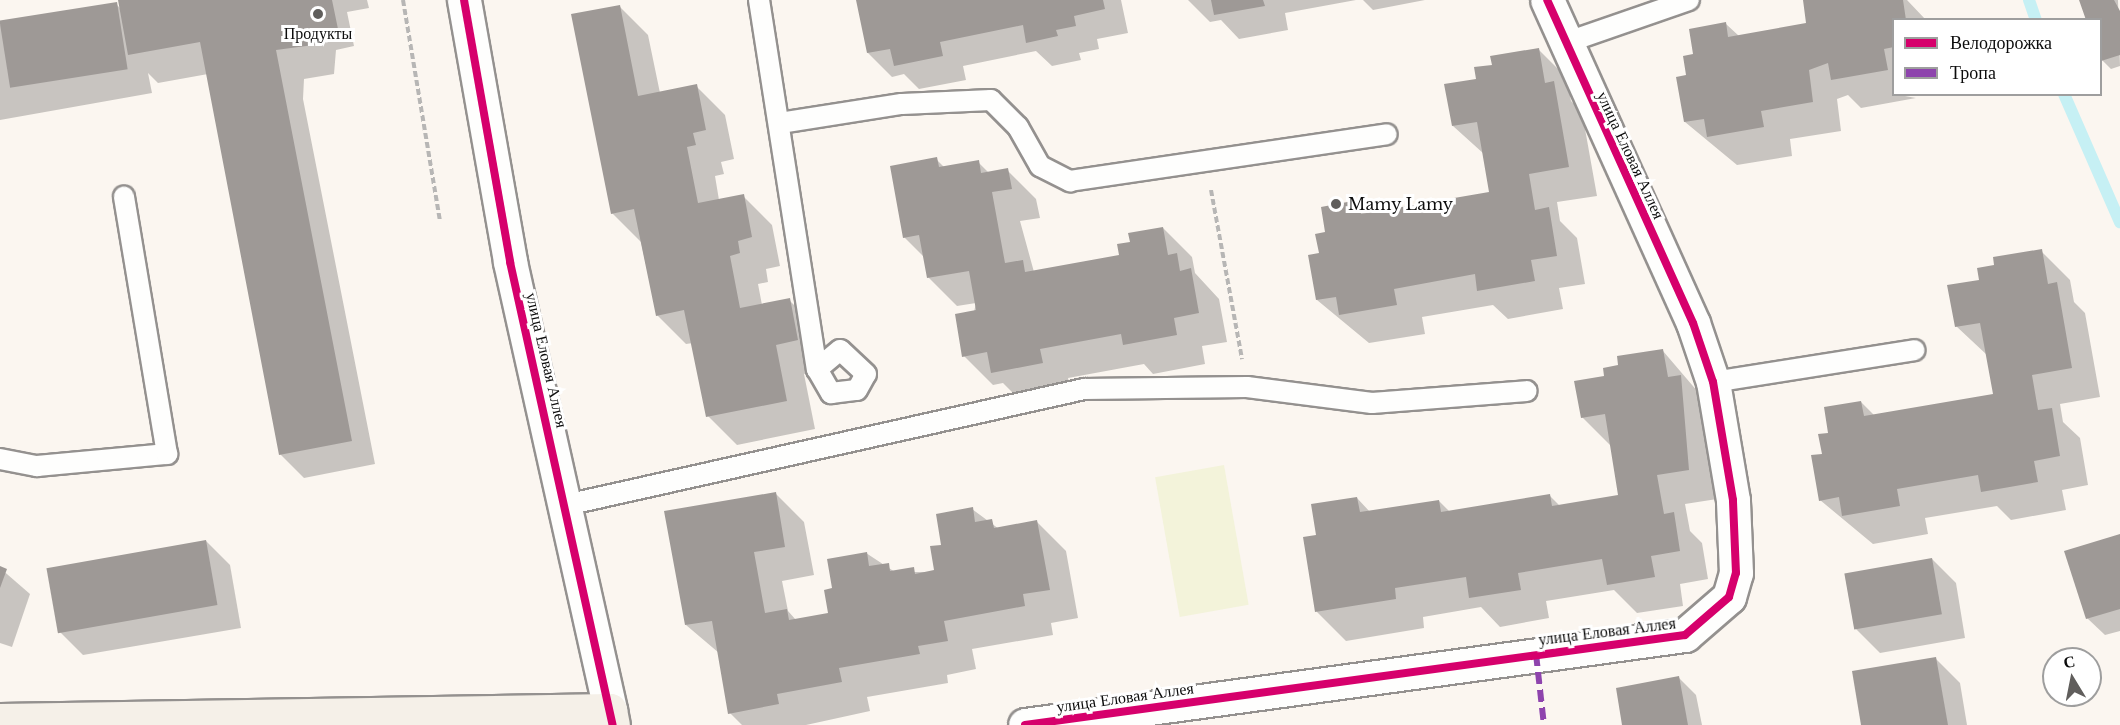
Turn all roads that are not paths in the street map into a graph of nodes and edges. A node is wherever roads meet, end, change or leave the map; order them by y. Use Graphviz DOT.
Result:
graph roads {
  1 [pos="465,0"];
  2 [pos="759,0"];
  3 [pos="1547,0"];
  4 [pos="1689,0"];
  5 [pos="1565,43"];
  6 [pos="780,123"];
  7 [pos="1387,134"];
  8 [pos="124,197"];
  9 [pos="1914,350"];
  10 [pos="818,369"];
  11 [pos="1713,382"];
  12 [pos="1527,391"];
  13 [pos="0,459"];
  14 [pos="566,505"];
  15 [pos="611,718"];
  16 [pos="0,720"];
  17 [pos="1024,725"];
  1 -- 14 [label="street, улица Еловая Аллея"];
  2 -- 6 [label="lane"];
  3 -- 5 [label="street, улица Еловая Аллея"];
  4 -- 5 [label="lane"];
  5 -- 11 [label="street, улица Еловая Аллея"];
  6 -- 7 [label="lane"];
  6 -- 10 [label="lane"];
  8 -- 13 [label="lane"];
  9 -- 11 [label="lane"];
  11 -- 17 [label="street, улица Еловая Аллея"];
  12 -- 14 [label="lane"];
  14 -- 15 [label="street, улица Еловая Аллея"];
  15 -- 16 [label="street"];
}
